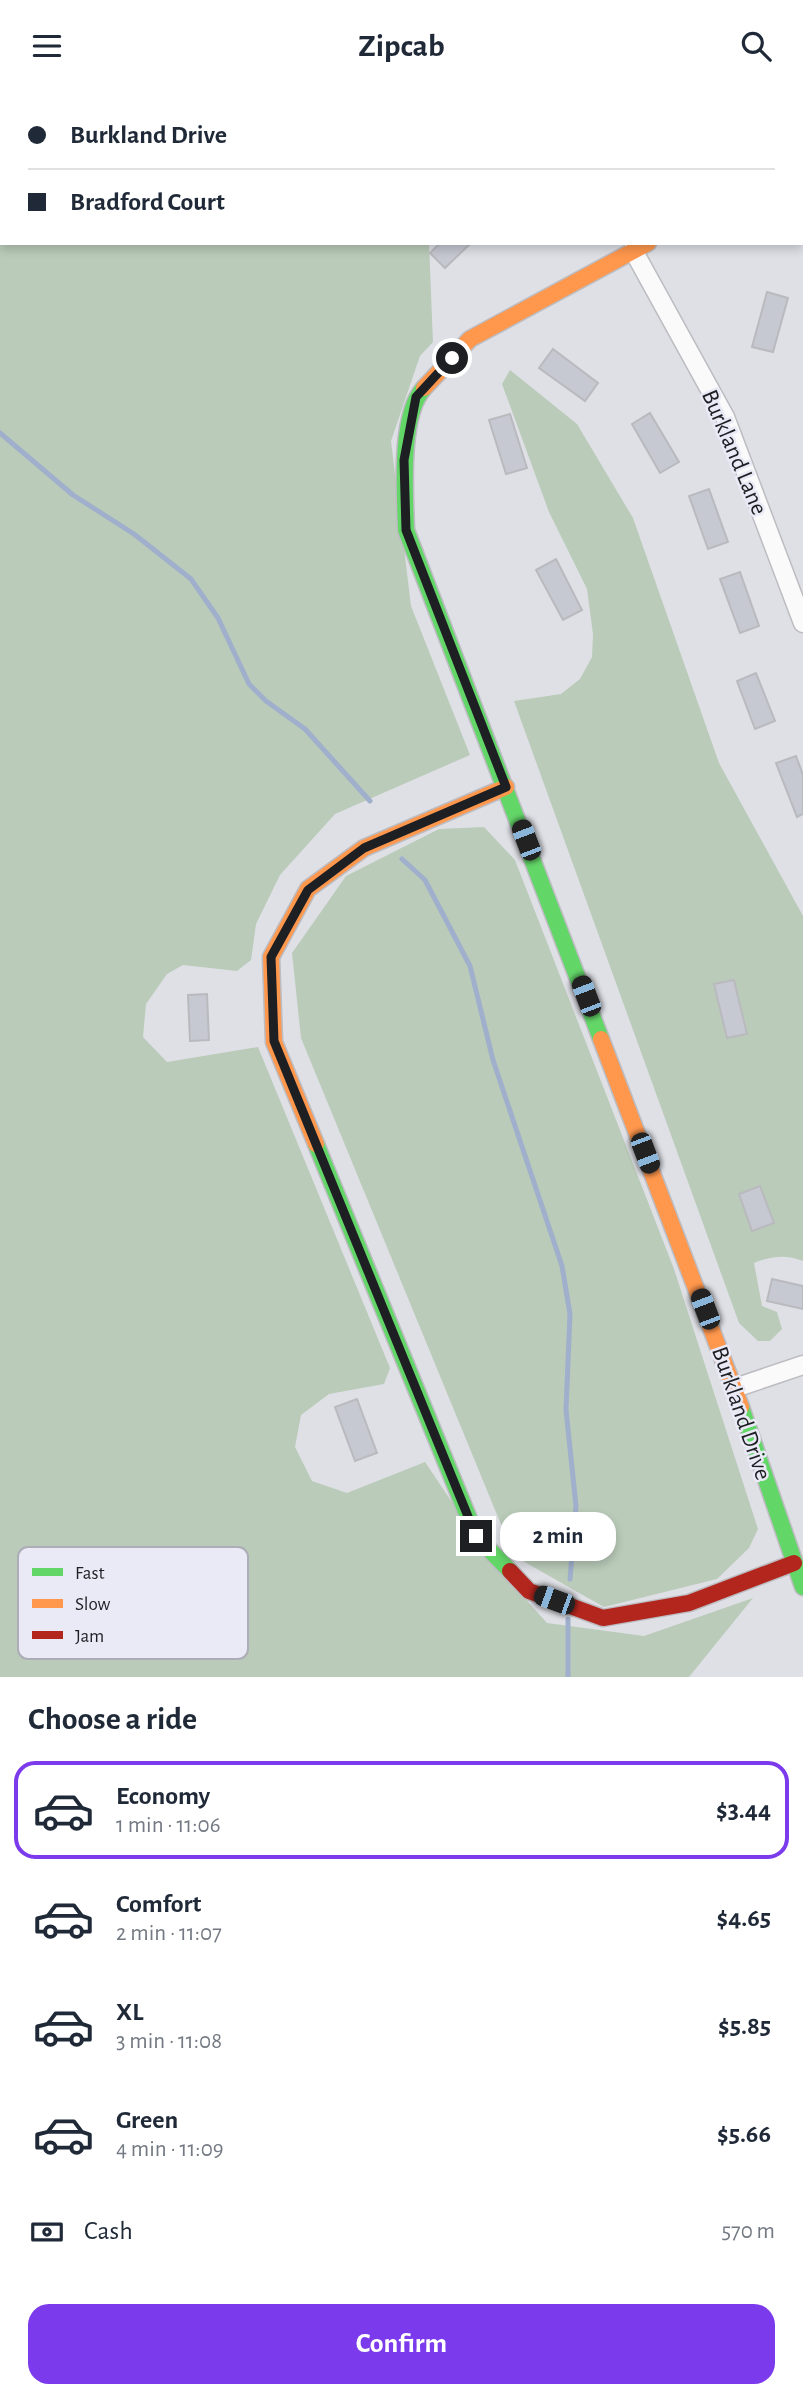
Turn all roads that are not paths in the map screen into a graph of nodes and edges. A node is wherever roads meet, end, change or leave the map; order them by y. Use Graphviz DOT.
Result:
graph roads {
  1 [pos="641,247"];
  2 [pos="803,623"];
  3 [pos="506,787"];
  4 [pos="803,1364"];
  5 [pos="735,1388"];
  6 [pos="794,1563"];
  7 [pos="803,1587"];
  1 -- 2 [label="street, Burkland Lane"];
  1 -- 3 [label="street, Burkland Drive"];
  3 -- 5 [label="street, Burkland Drive"];
  3 -- 6 [label="street"];
  4 -- 5 [label="street"];
  5 -- 6 [label="street, Burkland Drive"];
  6 -- 7 [label="street, Burkland Drive"];
}
